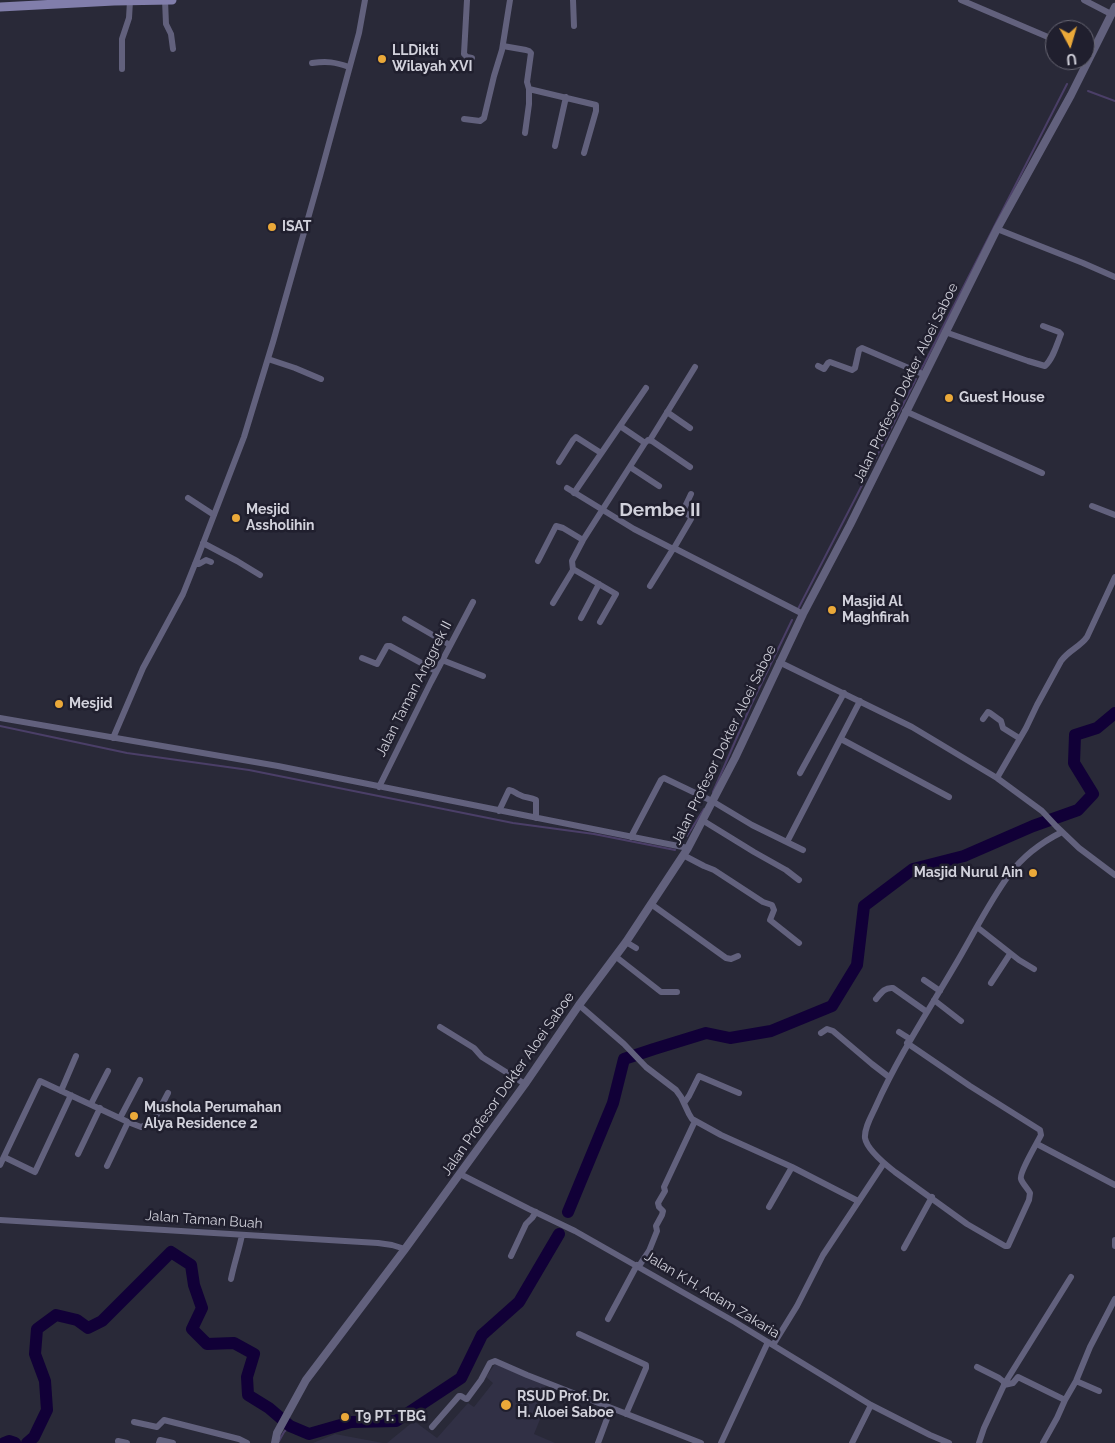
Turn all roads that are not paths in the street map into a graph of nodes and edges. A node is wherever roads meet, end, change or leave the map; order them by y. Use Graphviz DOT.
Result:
graph roads {
  1 [pos="159,0"];
  2 [pos="165,0"];
  3 [pos="172,0"];
  4 [pos="365,0"];
  5 [pos="467,0"];
  6 [pos="510,0"];
  7 [pos="573,0"];
  8 [pos="961,0"];
  9 [pos="1084,0"];
  10 [pos="130,1"];
  11 [pos="0,7"];
  12 [pos="1113,11"];
  13 [pos="574,26"];
  14 [pos="1045,36"];
  15 [pos="1095,41"];
  16 [pos="503,46"];
  17 [pos="173,49"];
  18 [pos="472,58"];
  19 [pos="312,63"];
  20 [pos="349,67"];
  21 [pos="122,70"];
  22 [pos="1081,70"];
  23 [pos="529,89"];
  24 [pos="566,97"];
  25 [pos="464,119"];
  26 [pos="525,133"];
  27 [pos="555,146"];
  28 [pos="584,153"];
  29 [pos="997,229"];
  30 [pos="1115,277"];
  31 [pos="1043,326"];
  32 [pos="945,332"];
  33 [pos="268,359"];
  34 [pos="818,366"];
  35 [pos="695,367"];
  36 [pos="925,375"];
  37 [pos="321,379"];
  38 [pos="646,388"];
  39 [pos="666,412"];
  40 [pos="905,412"];
  41 [pos="620,426"];
  42 [pos="690,428"];
  43 [pos="647,442"];
  44 [pos="601,453"];
  45 [pos="558,462"];
  46 [pos="630,467"];
  47 [pos="690,467"];
  48 [pos="1042,472"];
  49 [pos="659,486"];
  50 [pos="567,488"];
  51 [pos="574,493"];
  52 [pos="691,494"];
  53 [pos="188,498"];
  54 [pos="1092,506"];
  55 [pos="602,509"];
  56 [pos="214,514"];
  57 [pos="1115,515"];
  58 [pos="583,540"];
  59 [pos="203,543"];
  60 [pos="674,548"];
  61 [pos="538,561"];
  62 [pos="211,562"];
  63 [pos="195,564"];
  64 [pos="573,569"];
  65 [pos="260,575"];
  66 [pos="1115,577"];
  67 [pos="600,584"];
  68 [pos="650,586"];
  69 [pos="473,602"];
  70 [pos="552,602"];
  71 [pos="803,614"];
  72 [pos="580,618"];
  73 [pos="405,620"];
  74 [pos="600,622"];
  75 [pos="450,645"];
  76 [pos="362,658"];
  77 [pos="442,660"];
  78 [pos="779,662"];
  79 [pos="436,671"];
  80 [pos="483,676"];
  81 [pos="844,694"];
  82 [pos="860,701"];
  83 [pos="0,718"];
  84 [pos="984,718"];
  85 [pos="112,738"];
  86 [pos="1019,738"];
  87 [pos="841,739"];
  88 [pos="800,773"];
  89 [pos="997,778"];
  90 [pos="379,787"];
  91 [pos="949,797"];
  92 [pos="712,801"];
  93 [pos="499,811"];
  94 [pos="536,818"];
  95 [pos="702,820"];
  96 [pos="1062,832"];
  97 [pos="631,837"];
  98 [pos="787,842"];
  99 [pos="803,850"];
  100 [pos="685,852"];
  101 [pos="1115,875"];
  102 [pos="799,880"];
  103 [pos="651,904"];
  104 [pos="978,927"];
  105 [pos="626,942"];
  106 [pos="799,943"];
  107 [pos="636,948"];
  108 [pos="1010,954"];
  109 [pos="615,956"];
  110 [pos="738,956"];
  111 [pos="1034,969"];
  112 [pos="924,980"];
  113 [pos="991,982"];
  114 [pos="940,991"];
  115 [pos="677,992"];
  116 [pos="876,999"];
  117 [pos="934,1000"];
  118 [pos="579,1005"];
  119 [pos="927,1012"];
  120 [pos="961,1021"];
  121 [pos="440,1026"];
  122 [pos="899,1032"];
  123 [pos="821,1033"];
  124 [pos="908,1041"];
  125 [pos="76,1056"];
  126 [pos="108,1071"];
  127 [pos="889,1076"];
  128 [pos="140,1080"];
  129 [pos="525,1084"];
  130 [pos="60,1090"];
  131 [pos="168,1093"];
  132 [pos="739,1093"];
  133 [pos="71,1095"];
  134 [pos="684,1103"];
  135 [pos="91,1104"];
  136 [pos="100,1108"];
  137 [pos="120,1118"];
  138 [pos="695,1121"];
  139 [pos="128,1122"];
  140 [pos="1037,1144"];
  141 [pos="78,1154"];
  142 [pos="4,1157"];
  143 [pos="884,1163"];
  144 [pos="0,1165"];
  145 [pos="107,1166"];
  146 [pos="792,1167"];
  147 [pos="460,1174"];
  148 [pos="1115,1185"];
  149 [pos="932,1197"];
  150 [pos="858,1202"];
  151 [pos="769,1207"];
  152 [pos="536,1212"];
  153 [pos="0,1220"];
  154 [pos="242,1235"];
  155 [pos="1115,1240"];
  156 [pos="1115,1246"];
  157 [pos="904,1248"];
  158 [pos="405,1249"];
  159 [pos="511,1256"];
  160 [pos="638,1265"];
  161 [pos="1071,1277"];
  162 [pos="232,1279"];
  163 [pos="1115,1299"];
  164 [pos="608,1319"];
  165 [pos="579,1334"];
  166 [pos="770,1343"];
  167 [pos="977,1367"];
  168 [pos="1076,1381"];
  169 [pos="1004,1384"];
  170 [pos="1099,1391"];
  171 [pos="1064,1400"];
  172 [pos="871,1405"];
  173 [pos="611,1408"];
  174 [pos="626,1414"];
  175 [pos="134,1422"];
  176 [pos="432,1427"];
  177 [pos="118,1441"];
  178 [pos="127,1443"];
  179 [pos="159,1443"];
  180 [pos="173,1443"];
  181 [pos="248,1443"];
  182 [pos="275,1443"];
  183 [pos="598,1443"];
  184 [pos="701,1443"];
  185 [pos="721,1443"];
  186 [pos="852,1443"];
  187 [pos="949,1443"];
  188 [pos="979,1443"];
  189 [pos="1043,1443"];
  1 -- 2 [label="main road"];
  1 -- 10 [label="main road"];
  2 -- 3 [label="main road"];
  2 -- 17 [label="street"];
  4 -- 20 [label="street"];
  5 -- 18 [label="street"];
  6 -- 16 [label="street"];
  7 -- 13 [label="street"];
  8 -- 14 [label="street"];
  9 -- 12 [label="street"];
  10 -- 11 [label="main road"];
  10 -- 21 [label="street"];
  12 -- 15 [label="street, Jalan Profesor Dokter Aloei Saboe"];
  16 -- 23 [label="street"];
  16 -- 25 [label="street"];
  19 -- 20 [label="street"];
  20 -- 33 [label="street"];
  22 -- 29 [label="street, Jalan Profesor Dokter Aloei Saboe"];
  23 -- 24 [label="street"];
  23 -- 26 [label="street"];
  24 -- 27 [label="street"];
  24 -- 28 [label="street"];
  29 -- 30 [label="street"];
  29 -- 32 [label="street, Jalan Profesor Dokter Aloei Saboe"];
  31 -- 32 [label="street"];
  32 -- 36 [label="street, Jalan Profesor Dokter Aloei Saboe"];
  33 -- 37 [label="street"];
  33 -- 56 [label="street"];
  34 -- 36 [label="street"];
  35 -- 39 [label="street"];
  36 -- 40 [label="street, Jalan Profesor Dokter Aloei Saboe"];
  38 -- 41 [label="street"];
  39 -- 42 [label="street"];
  39 -- 43 [label="street"];
  40 -- 48 [label="street"];
  40 -- 71 [label="street, Jalan Profesor Dokter Aloei Saboe"];
  41 -- 43 [label="street"];
  41 -- 44 [label="street"];
  43 -- 46 [label="street"];
  43 -- 47 [label="street"];
  44 -- 45 [label="street"];
  44 -- 51 [label="street"];
  46 -- 49 [label="street"];
  46 -- 55 [label="street"];
  50 -- 51 [label="street"];
  51 -- 55 [label="street"];
  52 -- 60 [label="street"];
  53 -- 56 [label="street"];
  54 -- 57 [label="street"];
  55 -- 58 [label="street"];
  55 -- 60 [label="street"];
  56 -- 59 [label="street"];
  58 -- 61 [label="street"];
  58 -- 64 [label="street"];
  59 -- 63 [label="street"];
  59 -- 65 [label="street"];
  60 -- 68 [label="street"];
  60 -- 71 [label="street"];
  62 -- 63 [label="street"];
  63 -- 85 [label="street"];
  64 -- 67 [label="street"];
  64 -- 70 [label="street"];
  66 -- 86 [label="street"];
  67 -- 72 [label="street"];
  67 -- 74 [label="street"];
  69 -- 75 [label="street, Jalan Taman Anggrek II"];
  71 -- 78 [label="street, Jalan Profesor Dokter Aloei Saboe"];
  73 -- 75 [label="street"];
  75 -- 77 [label="street, Jalan Taman Anggrek II"];
  76 -- 79 [label="street"];
  77 -- 79 [label="street, Jalan Taman Anggrek II"];
  77 -- 80 [label="street"];
  78 -- 81 [label="street"];
  78 -- 92 [label="street, Jalan Profesor Dokter Aloei Saboe"];
  79 -- 90 [label="street, Jalan Taman Anggrek II"];
  81 -- 82 [label="street"];
  81 -- 88 [label="street"];
  82 -- 87 [label="street"];
  82 -- 89 [label="street"];
  83 -- 85 [label="street"];
  84 -- 86 [label="street"];
  85 -- 90 [label="street"];
  86 -- 89 [label="street"];
  87 -- 91 [label="street"];
  87 -- 98 [label="street"];
  89 -- 96 [label="street"];
  90 -- 93 [label="street"];
  92 -- 95 [label="street, Jalan Profesor Dokter Aloei Saboe"];
  92 -- 97 [label="street"];
  92 -- 98 [label="street"];
  93 -- 94 [label="street"];
  93 -- 94 [label="street"];
  94 -- 97 [label="street"];
  95 -- 100 [label="street, Jalan Profesor Dokter Aloei Saboe"];
  95 -- 102 [label="street"];
  96 -- 101 [label="street"];
  96 -- 104 [label="street"];
  97 -- 100 [label="street"];
  98 -- 99 [label="street"];
  100 -- 103 [label="street, Jalan Profesor Dokter Aloei Saboe"];
  100 -- 106 [label="street"];
  103 -- 105 [label="street, Jalan Profesor Dokter Aloei Saboe"];
  103 -- 110 [label="street"];
  104 -- 108 [label="street"];
  104 -- 114 [label="street"];
  105 -- 107 [label="street"];
  105 -- 109 [label="street, Jalan Profesor Dokter Aloei Saboe"];
  108 -- 111 [label="street"];
  108 -- 113 [label="street"];
  109 -- 115 [label="street"];
  109 -- 118 [label="street, Jalan Profesor Dokter Aloei Saboe"];
  112 -- 114 [label="street"];
  114 -- 117 [label="street"];
  116 -- 119 [label="street"];
  117 -- 119 [label="street"];
  117 -- 120 [label="street"];
  118 -- 129 [label="street, Jalan Profesor Dokter Aloei Saboe"];
  118 -- 134 [label="street"];
  119 -- 124 [label="street"];
  121 -- 129 [label="street"];
  122 -- 124 [label="street"];
  123 -- 127 [label="street"];
  124 -- 127 [label="street"];
  124 -- 140 [label="street"];
  125 -- 130 [label="street"];
  126 -- 135 [label="street"];
  127 -- 143 [label="street"];
  128 -- 137 [label="street"];
  129 -- 147 [label="street, Jalan Profesor Dokter Aloei Saboe"];
  130 -- 133 [label="street"];
  130 -- 142 [label="street"];
  131 -- 139 [label="street"];
  132 -- 134 [label="street"];
  133 -- 135 [label="street"];
  133 -- 142 [label="street"];
  134 -- 138 [label="street"];
  135 -- 136 [label="street"];
  136 -- 137 [label="street"];
  136 -- 141 [label="street"];
  137 -- 139 [label="street"];
  138 -- 146 [label="street"];
  138 -- 160 [label="street"];
  139 -- 145 [label="street"];
  140 -- 148 [label="street"];
  140 -- 149 [label="street"];
  142 -- 144 [label="street"];
  143 -- 149 [label="street"];
  143 -- 150 [label="street"];
  146 -- 150 [label="street"];
  146 -- 151 [label="street"];
  147 -- 152 [label="street, Jalan K.H. Adam Zakaria"];
  147 -- 158 [label="street, Jalan Profesor Dokter Aloei Saboe"];
  149 -- 157 [label="street"];
  150 -- 166 [label="street"];
  152 -- 159 [label="street"];
  152 -- 160 [label="street, Jalan K.H. Adam Zakaria"];
  153 -- 154 [label="street, Jalan Taman Buah"];
  154 -- 158 [label="street, Jalan Taman Buah"];
  154 -- 162 [label="street"];
  155 -- 156 [label="street"];
  158 -- 182 [label="street, Jalan Profesor Dokter Aloei Saboe"];
  160 -- 164 [label="street"];
  160 -- 166 [label="street, Jalan K.H. Adam Zakaria"];
  161 -- 169 [label="street"];
  163 -- 168 [label="street"];
  165 -- 174 [label="street"];
  166 -- 172 [label="street, Jalan K.H. Adam Zakaria"];
  166 -- 185 [label="street"];
  167 -- 169 [label="street"];
  168 -- 170 [label="street"];
  168 -- 171 [label="street"];
  169 -- 171 [label="street"];
  169 -- 188 [label="street"];
  171 -- 189 [label="street"];
  172 -- 186 [label="street"];
  172 -- 187 [label="street, Jalan K.H. Adam Zakaria"];
  173 -- 174 [label="street"];
  173 -- 176 [label="street"];
  173 -- 183 [label="street"];
  174 -- 184 [label="street"];
  175 -- 181 [label="street"];
  177 -- 178 [label="street"];
  179 -- 180 [label="street"];
}
